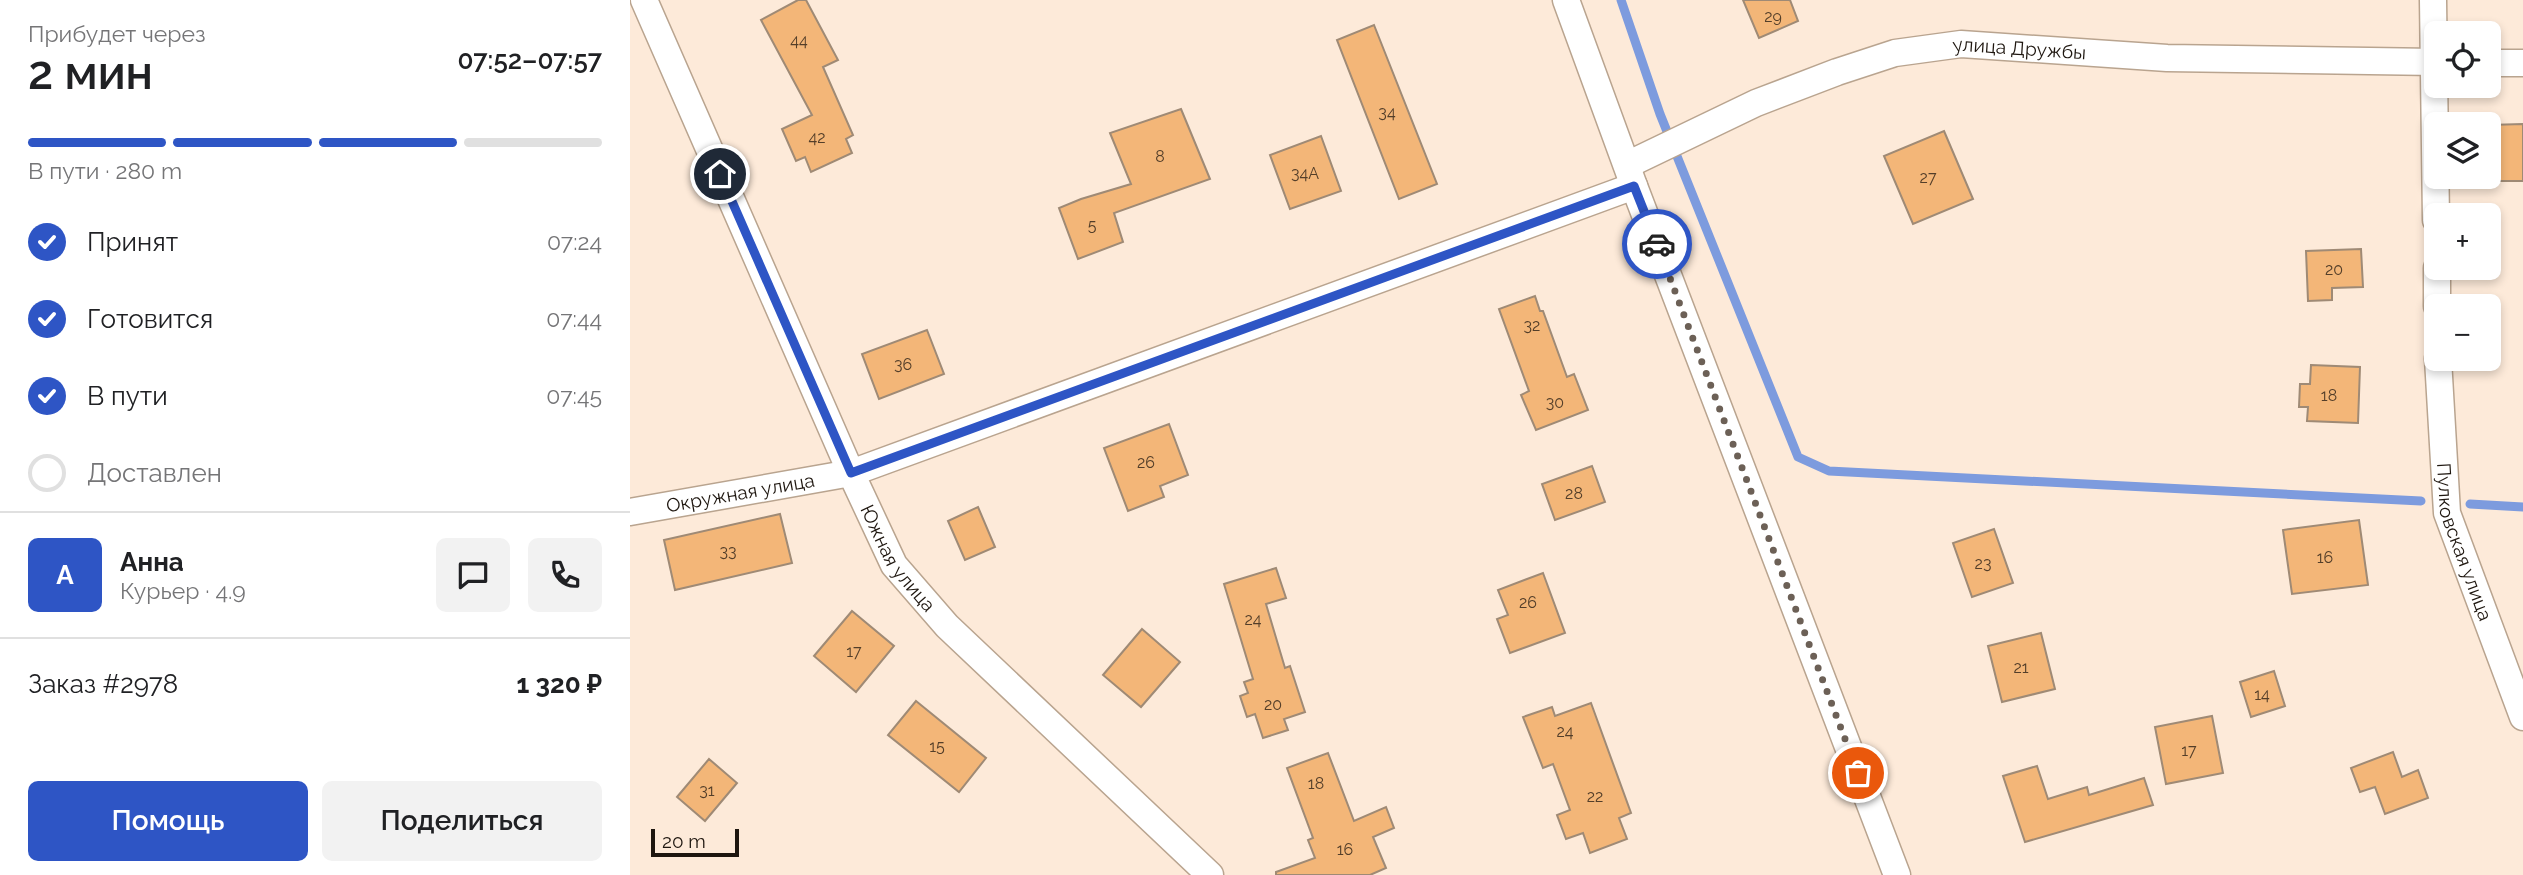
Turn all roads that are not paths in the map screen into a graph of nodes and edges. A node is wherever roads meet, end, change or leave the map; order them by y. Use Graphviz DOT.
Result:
graph roads {
  1 [pos="643,0"];
  2 [pos="1566,0"];
  3 [pos="2433,0"];
  4 [pos="2434,21"];
  5 [pos="2424,62"];
  6 [pos="2501,63"];
  7 [pos="2523,63"];
  8 [pos="2435,98"];
  9 [pos="1631,175"];
  10 [pos="2436,203"];
  11 [pos="2439,371"];
  12 [pos="851,473"];
  13 [pos="630,512"];
  14 [pos="2523,717"];
  15 [pos="1210,875"];
  16 [pos="1897,875"];
  1 -- 12 [label="street, Южная улица"];
  2 -- 9 [label="street"];
  3 -- 4 [label="street"];
  5 -- 9 [label="street, улица Дружбы"];
  6 -- 7 [label="street"];
  8 -- 10 [label="street"];
  9 -- 12 [label="street, улица Дружбы"];
  9 -- 16 [label="street"];
  11 -- 14 [label="street, Пулковская улица"];
  12 -- 13 [label="street, Окружная улица"];
  12 -- 15 [label="street, Южная улица"];
}
